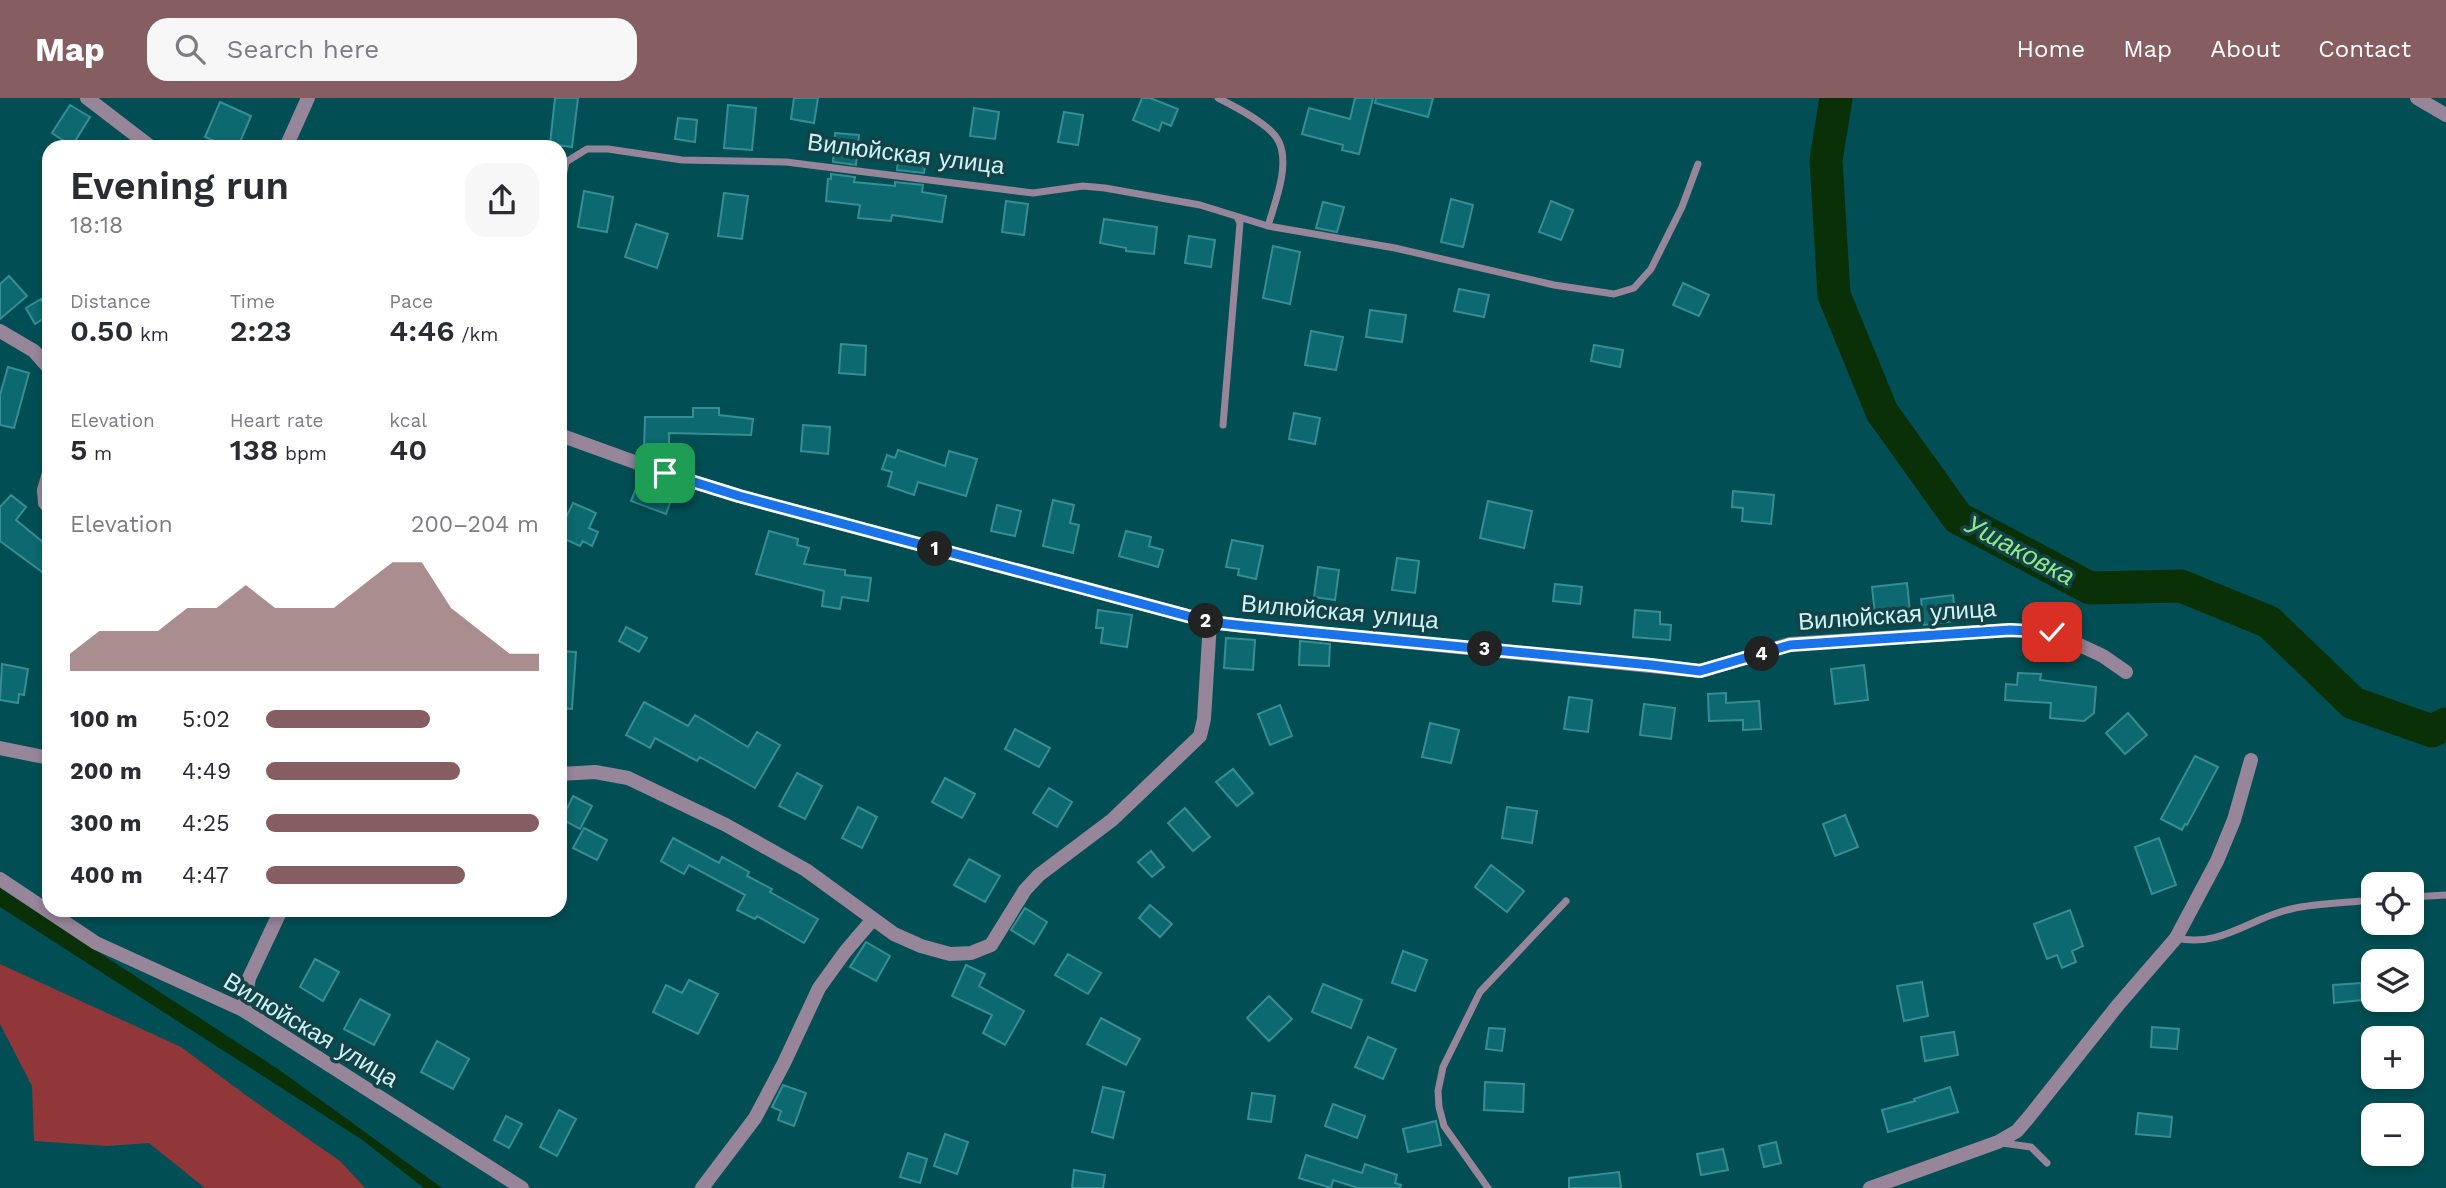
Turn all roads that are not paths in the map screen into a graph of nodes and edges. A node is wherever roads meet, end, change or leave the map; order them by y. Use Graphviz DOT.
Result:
graph roads {
  1 [pos="87,98"];
  2 [pos="308,98"];
  3 [pos="1218,98"];
  4 [pos="2417,98"];
  5 [pos="2446,115"];
  6 [pos="142,140"];
  7 [pos="289,140"];
  8 [pos="567,161"];
  9 [pos="1698,164"];
  10 [pos="1237,217"];
  11 [pos="1268,226"];
  12 [pos="0,331"];
  13 [pos="42,360"];
  14 [pos="1223,425"];
  15 [pos="567,438"];
  16 [pos="1210,622"];
  17 [pos="2126,671"];
  18 [pos="0,747"];
  19 [pos="42,756"];
  20 [pos="2251,760"];
  21 [pos="567,774"];
  22 [pos="0,879"];
  23 [pos="2446,895"];
  24 [pos="2424,896"];
  25 [pos="1566,901"];
  26 [pos="2361,901"];
  27 [pos="42,907"];
  28 [pos="57,917"];
  29 [pos="278,917"];
  30 [pos="873,919"];
  31 [pos="2176,938"];
  32 [pos="243,1010"];
  33 [pos="1998,1142"];
  34 [pos="2047,1163"];
  35 [pos="522,1188"];
  36 [pos="702,1188"];
  37 [pos="1488,1188"];
  38 [pos="1870,1188"];
  1 -- 6 [label="street"];
  2 -- 7 [label="street"];
  3 -- 11 [label="lane"];
  4 -- 5 [label="street"];
  8 -- 10 [label="lane, Вилюйская улица"];
  9 -- 11 [label="lane, Вилюйская улица"];
  10 -- 11 [label="lane, Вилюйская улица"];
  10 -- 14 [label="lane"];
  12 -- 13 [label="street"];
  15 -- 16 [label="street, Вилюйская улица"];
  16 -- 17 [label="street, Вилюйская улица"];
  16 -- 30 [label="street"];
  18 -- 19 [label="street"];
  20 -- 31 [label="street"];
  21 -- 30 [label="street"];
  22 -- 27 [label="street, Вилюйская улица"];
  23 -- 24 [label="lane"];
  25 -- 37 [label="lane"];
  26 -- 31 [label="lane"];
  28 -- 32 [label="street, Вилюйская улица"];
  29 -- 32 [label="street"];
  30 -- 36 [label="street"];
  31 -- 33 [label="street"];
  32 -- 35 [label="street, Вилюйская улица"];
  33 -- 34 [label="lane"];
  33 -- 38 [label="street"];
}
